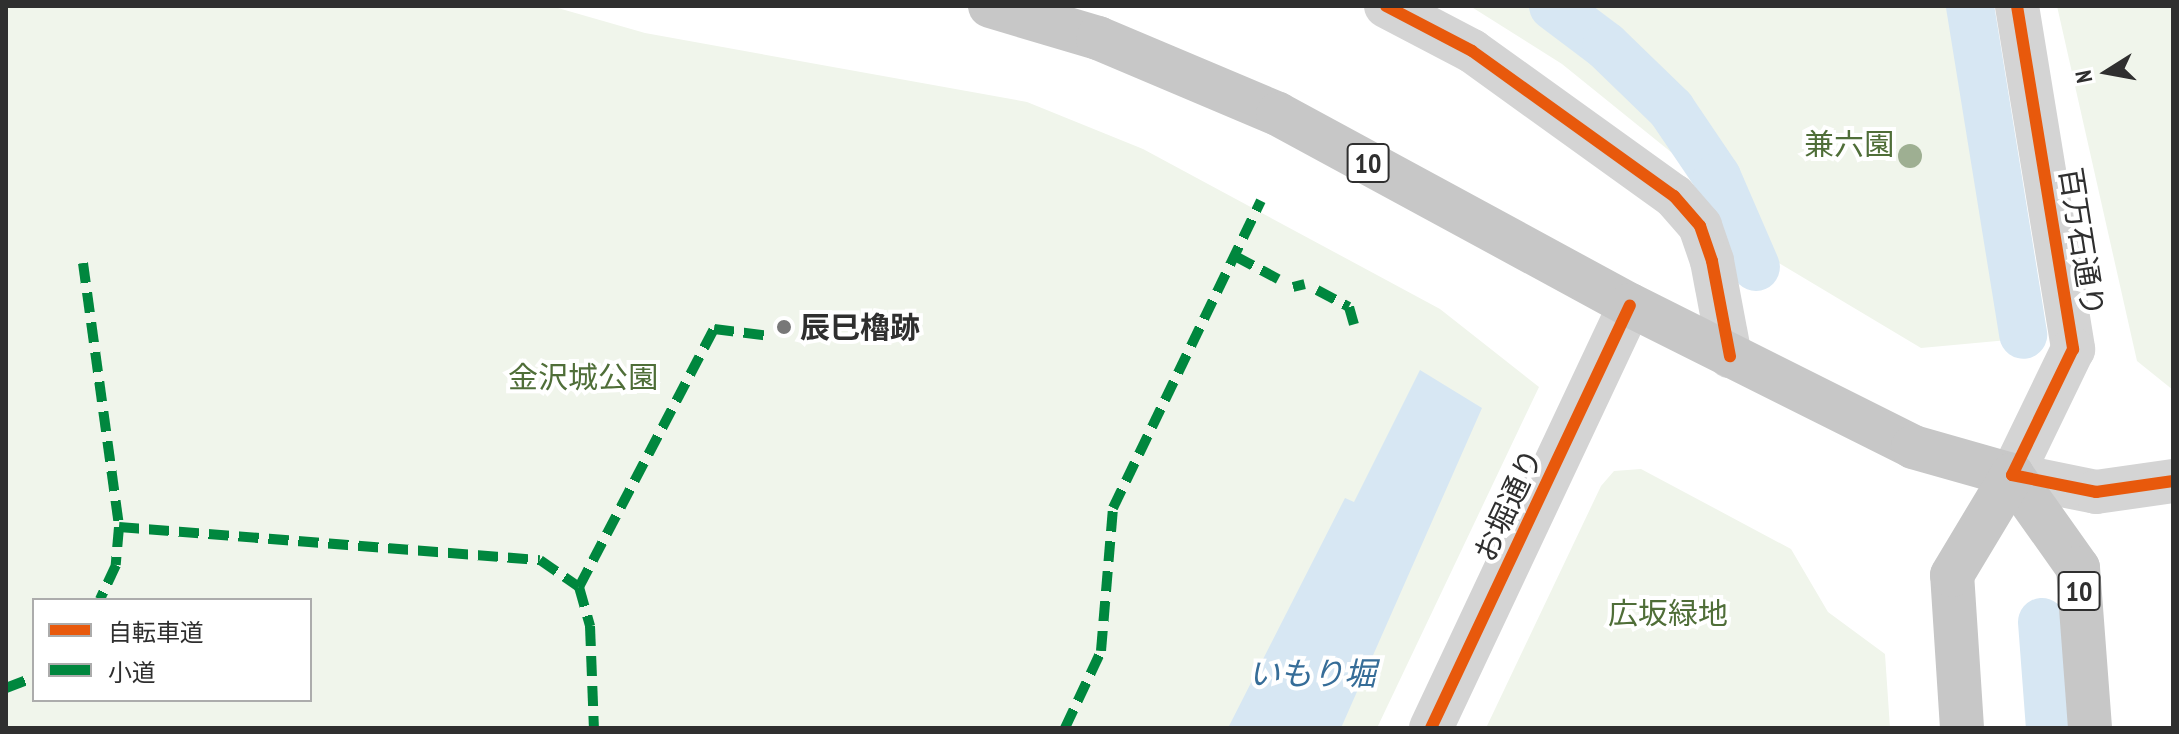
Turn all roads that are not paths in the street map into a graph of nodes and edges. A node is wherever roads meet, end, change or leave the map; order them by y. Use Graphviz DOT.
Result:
graph roads {
  1 [pos="990,6"];
  2 [pos="1386,6"];
  3 [pos="2017,6"];
  4 [pos="1630,305"];
  5 [pos="1730,356"];
  6 [pos="2012,475"];
  7 [pos="2173,481"];
  8 [pos="1431,728"];
  9 [pos="1962,728"];
  10 [pos="2090,728"];
  1 -- 4 [label="main road, 10"];
  2 -- 5 [label="street"];
  3 -- 6 [label="street, 百万石通り"];
  4 -- 5 [label="main road, 10"];
  4 -- 8 [label="street, お堀通り"];
  5 -- 6 [label="main road, 10"];
  6 -- 7 [label="street"];
  6 -- 9 [label="main road, 百万石通り"];
  6 -- 10 [label="main road, 10"];
}
